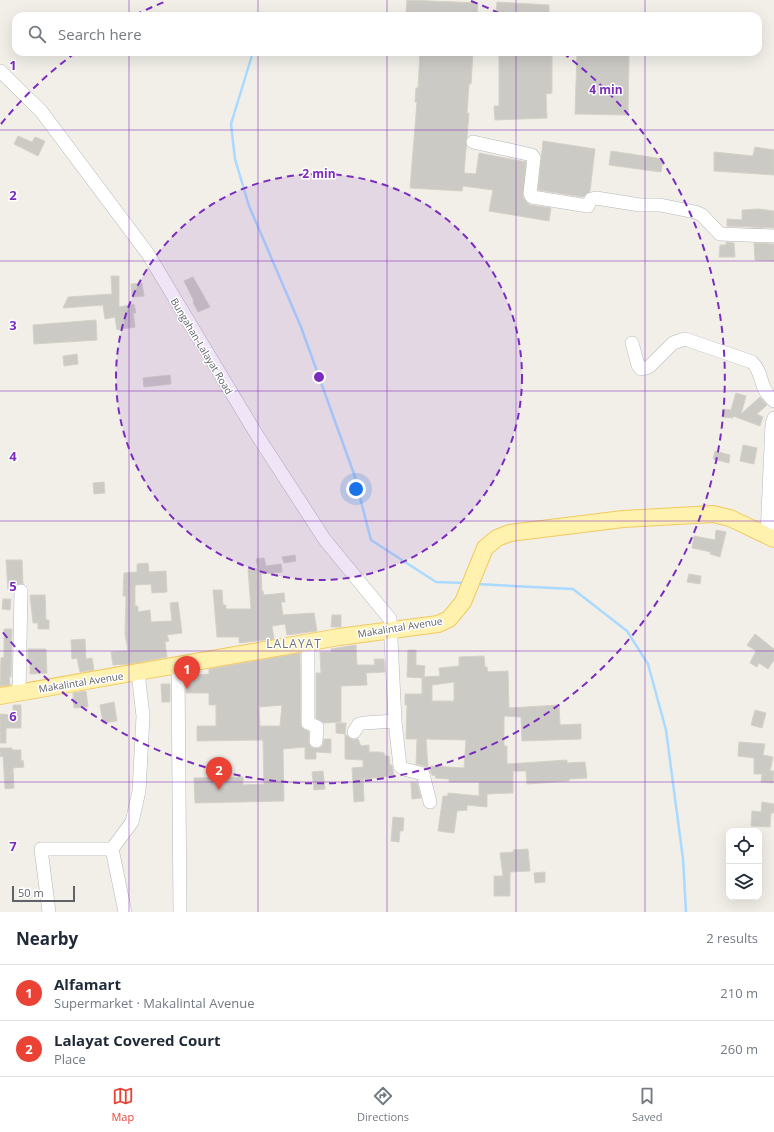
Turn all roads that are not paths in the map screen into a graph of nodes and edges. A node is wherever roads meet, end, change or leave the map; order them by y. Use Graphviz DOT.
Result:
graph roads {
  1 [pos="0,71"];
  2 [pos="473,142"];
  3 [pos="774,236"];
  4 [pos="632,342"];
  5 [pos="774,400"];
  6 [pos="774,418"];
  7 [pos="771,538"];
  8 [pos="21,591"];
  9 [pos="392,629"];
  10 [pos="308,642"];
  11 [pos="178,664"];
  12 [pos="138,673"];
  13 [pos="19,692"];
  14 [pos="0,696"];
  15 [pos="395,721"];
  16 [pos="354,732"];
  17 [pos="316,741"];
  18 [pos="430,802"];
  19 [pos="112,849"];
  20 [pos="49,912"];
  21 [pos="125,912"];
  22 [pos="180,912"];
  1 -- 9 [label="street, Bungahan-Lalayat Road"];
  2 -- 3 [label="street"];
  4 -- 5 [label="street"];
  6 -- 7 [label="street"];
  7 -- 9 [label="main road, Makalintal Avenue"];
  8 -- 13 [label="street"];
  9 -- 10 [label="main road, Makalintal Avenue"];
  9 -- 15 [label="street"];
  10 -- 11 [label="main road, Makalintal Avenue"];
  10 -- 17 [label="street"];
  11 -- 12 [label="main road, Makalintal Avenue"];
  11 -- 22 [label="street"];
  12 -- 13 [label="main road, Makalintal Avenue"];
  12 -- 19 [label="street"];
  13 -- 14 [label="main road, Makalintal Avenue"];
  15 -- 16 [label="street"];
  15 -- 18 [label="street"];
  19 -- 20 [label="street"];
  19 -- 21 [label="street"];
}
